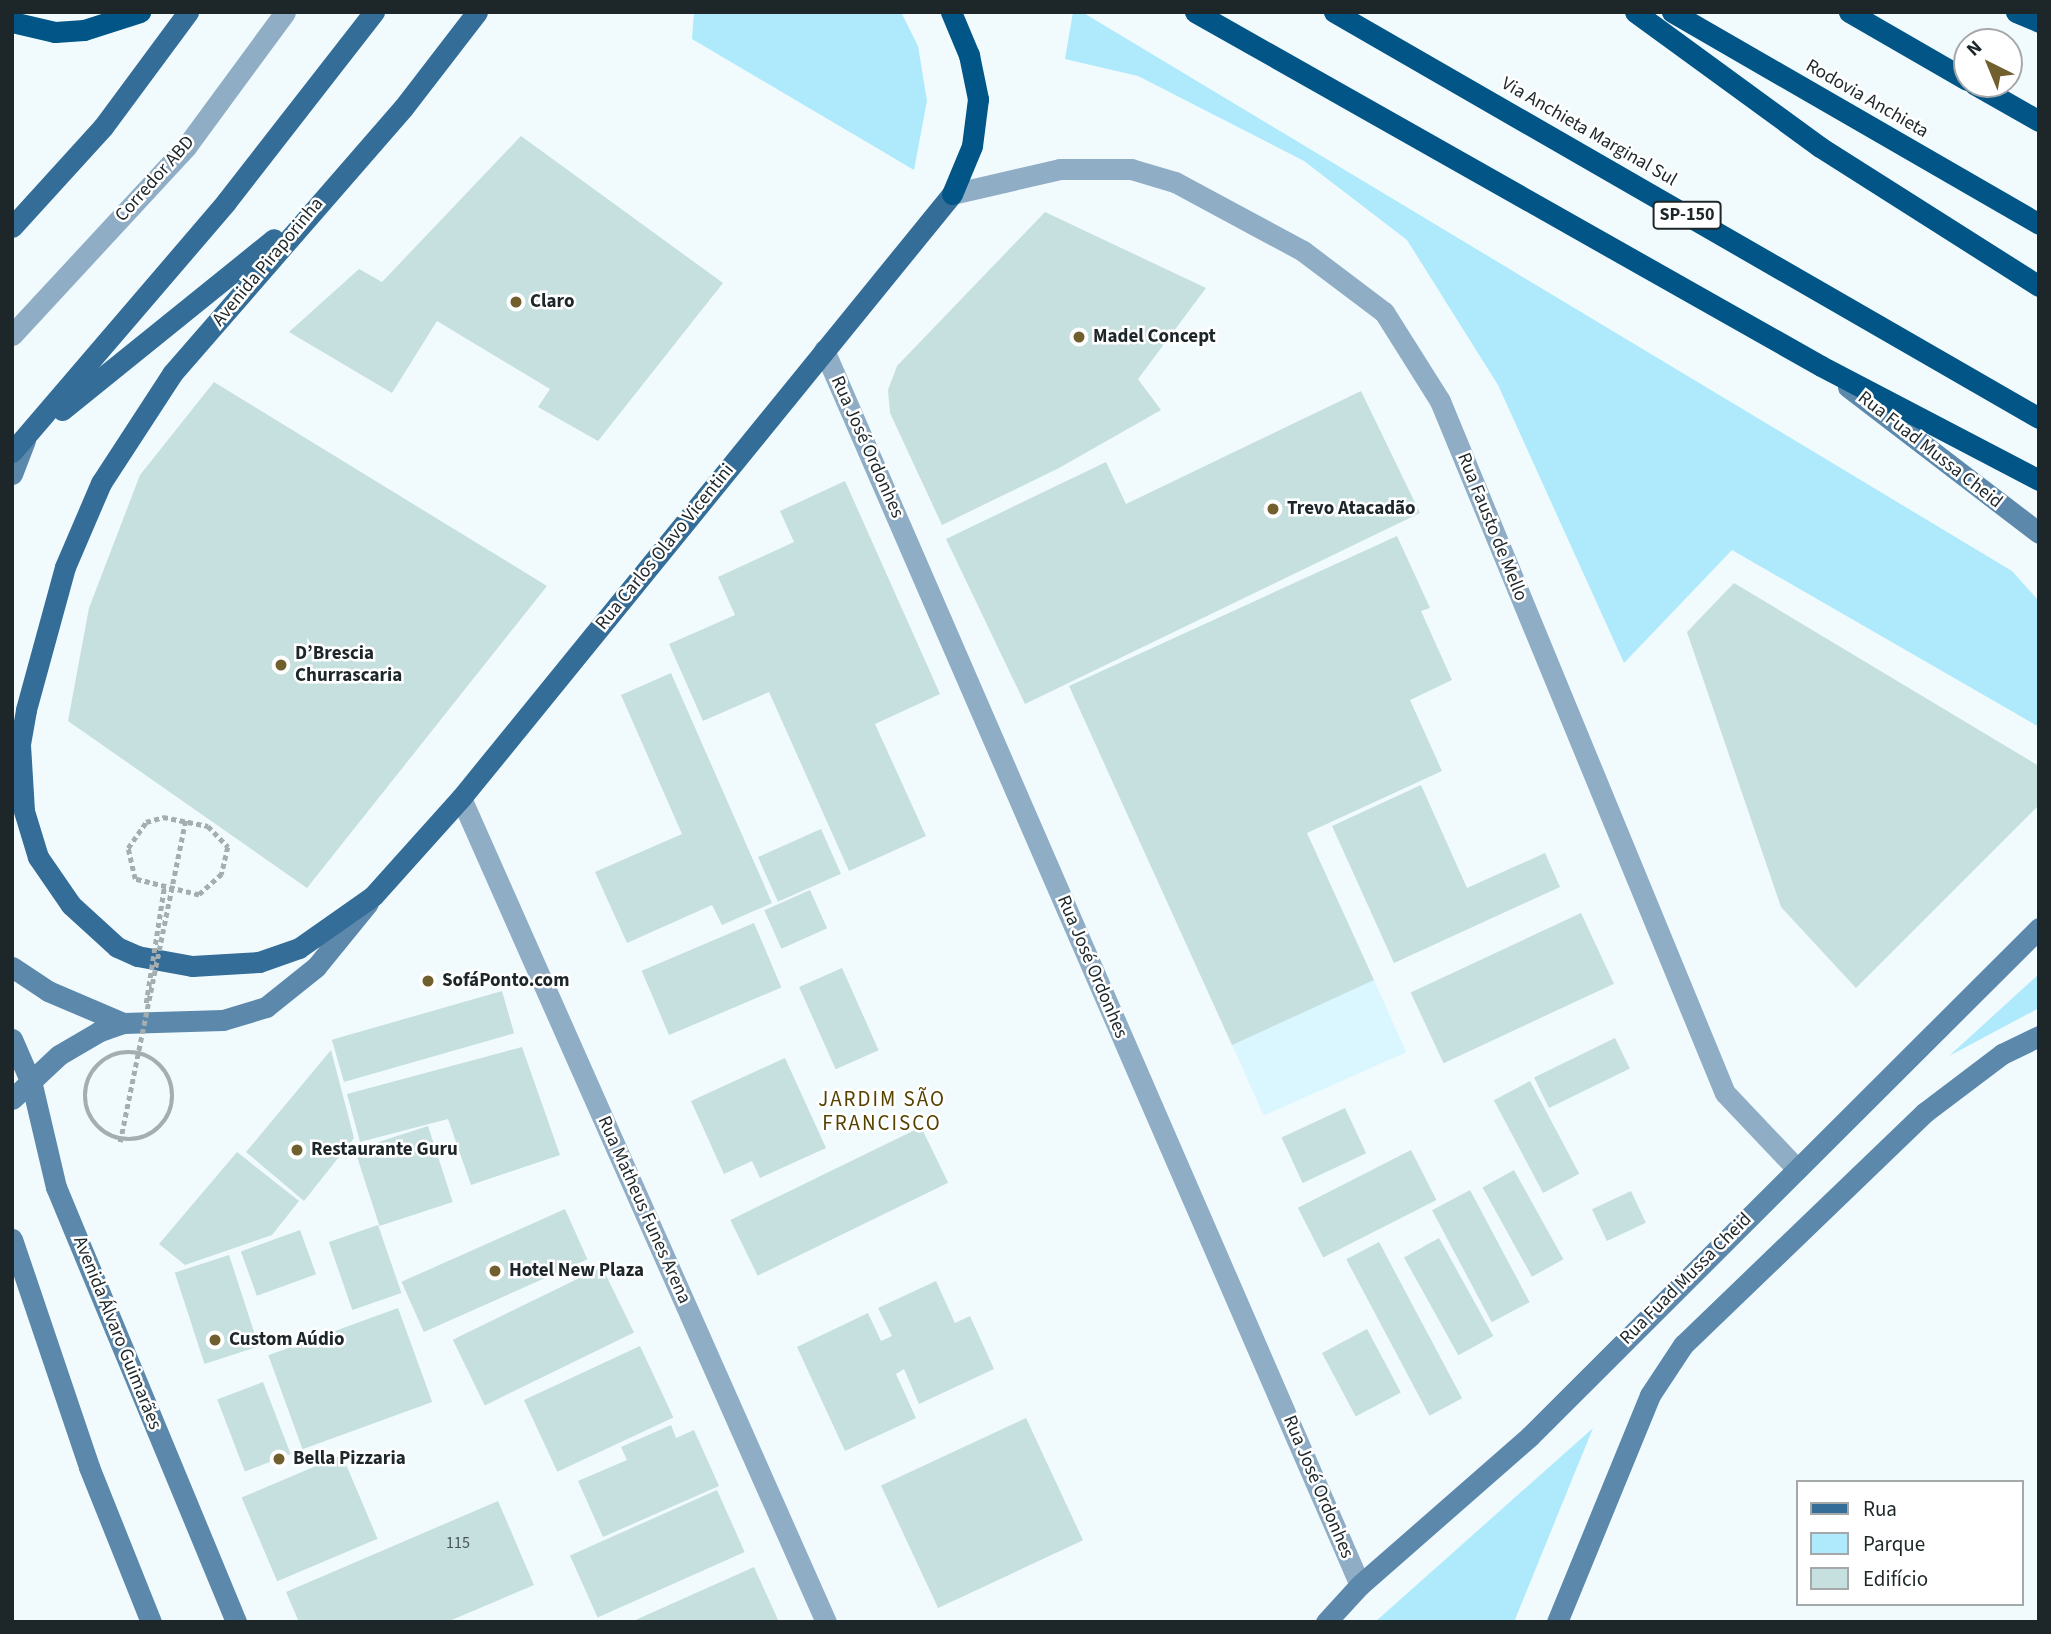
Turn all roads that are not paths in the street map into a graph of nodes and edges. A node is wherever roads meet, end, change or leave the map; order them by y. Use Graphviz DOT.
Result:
graph roads {
  1 [pos="140,12"];
  2 [pos="188,12"];
  3 [pos="285,12"];
  4 [pos="374,12"];
  5 [pos="477,12"];
  6 [pos="951,12"];
  7 [pos="1195,12"];
  8 [pos="1334,12"];
  9 [pos="1635,12"];
  10 [pos="1672,12"];
  11 [pos="1849,12"];
  12 [pos="2016,12"];
  13 [pos="12,22"];
  14 [pos="2039,22"];
  15 [pos="1953,72"];
  16 [pos="1999,98"];
  17 [pos="2039,121"];
  18 [pos="953,194"];
  19 [pos="314,207"];
  20 [pos="2039,224"];
  21 [pos="12,227"];
  22 [pos="2039,286"];
  23 [pos="12,335"];
  24 [pos="824,350"];
  25 [pos="1821,366"];
  26 [pos="2039,418"];
  27 [pos="18,446"];
  28 [pos="12,474"];
  29 [pos="2039,480"];
  30 [pos="2039,533"];
  31 [pos="461,798"];
  32 [pos="373,896"];
  33 [pos="2039,928"];
  34 [pos="96,929"];
  35 [pos="12,967"];
  36 [pos="123,1023"];
  37 [pos="2039,1036"];
  38 [pos="12,1039"];
  39 [pos="32,1085"];
  40 [pos="12,1099"];
  41 [pos="1797,1169"];
  42 [pos="12,1239"];
  43 [pos="1360,1585"];
  44 [pos="152,1622"];
  45 [pos="236,1622"];
  46 [pos="826,1622"];
  47 [pos="1326,1622"];
  48 [pos="1557,1622"];
  1 -- 13 [label="highway"];
  2 -- 21 [label="main road"];
  3 -- 23 [label="street, Corredor ABD"];
  4 -- 27 [label="main road"];
  5 -- 19 [label="main road, Avenida Piraporinha"];
  6 -- 18 [label="highway"];
  7 -- 25 [label="highway"];
  8 -- 26 [label="highway, Via Anchieta Marginal Sul / SP-150"];
  9 -- 22 [label="highway"];
  10 -- 20 [label="highway, Rodovia Anchieta"];
  11 -- 15 [label="highway"];
  12 -- 14 [label="highway"];
  16 -- 17 [label="highway"];
  18 -- 24 [label="main road, Rua Carlos Olavo Vicentini"];
  18 -- 41 [label="street, Rua Fausto de Mello"];
  19 -- 27 [label="main road"];
  19 -- 34 [label="main road, Avenida Piraporinha"];
  24 -- 31 [label="main road, Rua Carlos Olavo Vicentini"];
  24 -- 43 [label="street, Rua José Ordonhes"];
  25 -- 29 [label="highway"];
  25 -- 30 [label="street, Rua Fuad Mussa Cheid"];
  27 -- 28 [label="street"];
  31 -- 32 [label="main road, Rua Carlos Olavo Vicentini"];
  31 -- 46 [label="street, Rua Matheus Funes Arena"];
  32 -- 34 [label="main road, Rua Carlos Olavo Vicentini"];
  32 -- 36 [label="street, Rua Carlos Olavo Vicentini"];
  33 -- 41 [label="street, Rua Fuad Mussa Cheid"];
  35 -- 36 [label="street"];
  36 -- 39 [label="street, Rua Carlos Olavo Vicentini"];
  37 -- 48 [label="street"];
  38 -- 39 [label="street, Avenida Álvaro Guimarães"];
  39 -- 40 [label="street, Rua Carlos Olavo Vicentini"];
  39 -- 45 [label="street, Avenida Álvaro Guimarães"];
  41 -- 43 [label="street, Rua Fuad Mussa Cheid"];
  42 -- 44 [label="street"];
  43 -- 47 [label="street, Rua Fuad Mussa Cheid"];
}
